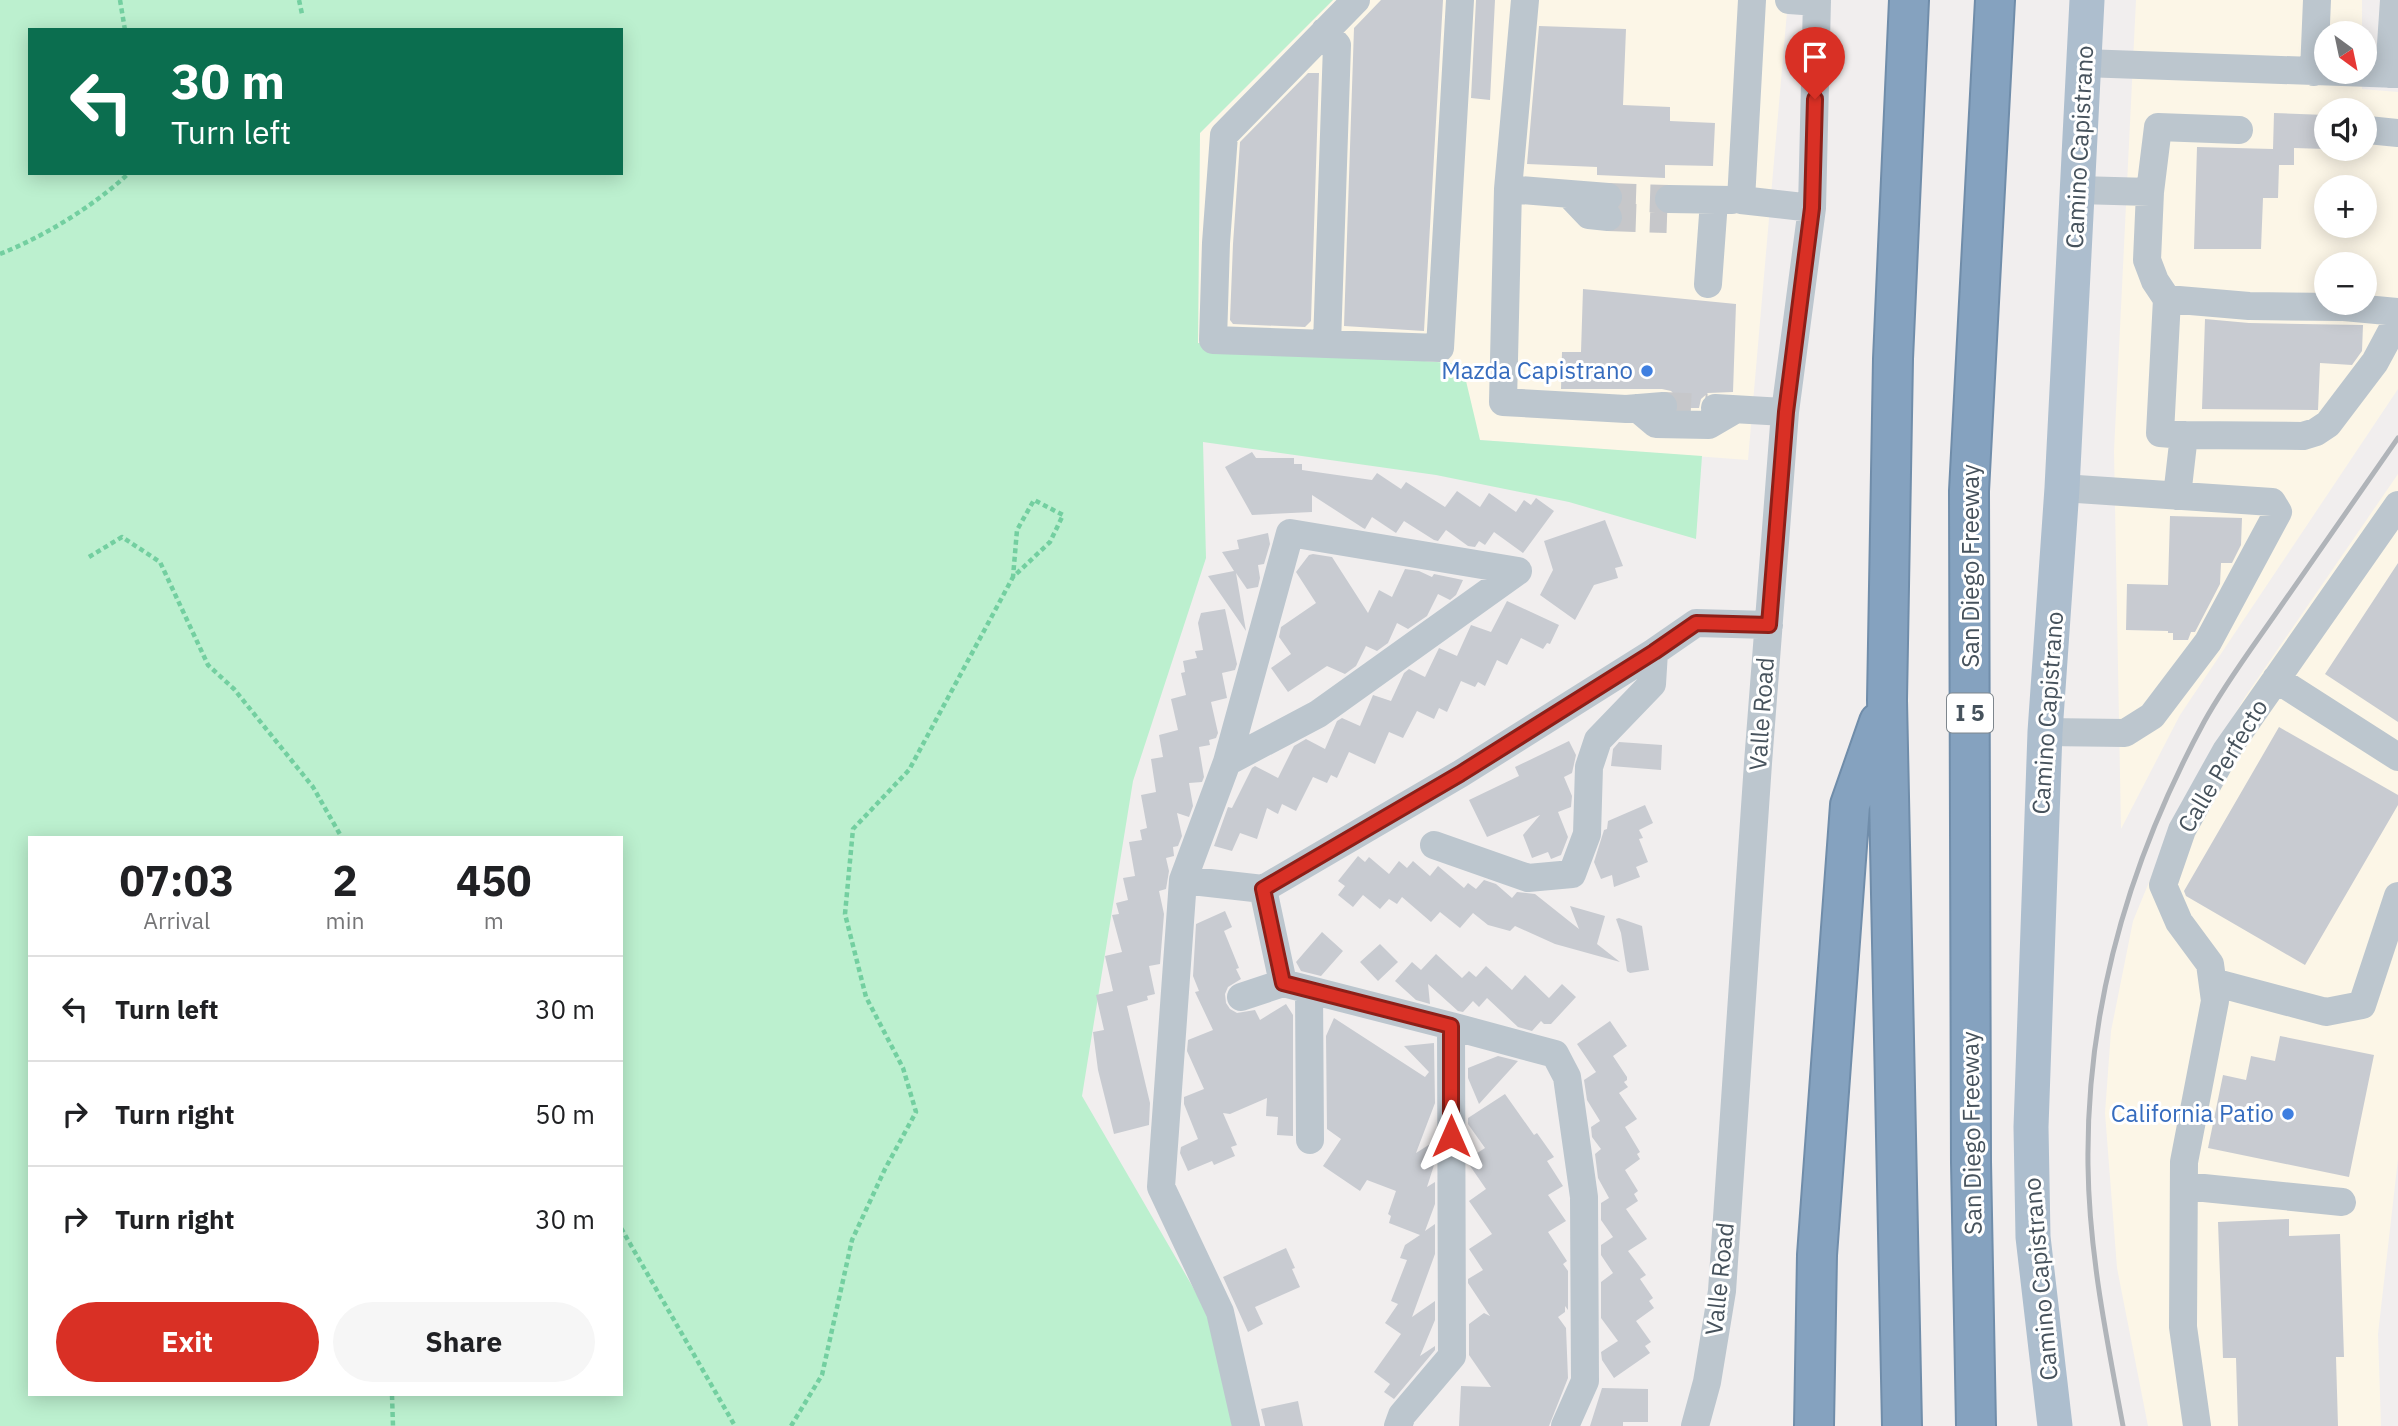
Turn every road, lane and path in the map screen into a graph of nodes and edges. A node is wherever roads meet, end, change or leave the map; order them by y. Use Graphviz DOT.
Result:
graph roads {
  1 [pos="120,0"];
  2 [pos="299,0"];
  3 [pos="1356,0"];
  4 [pos="1460,0"];
  5 [pos="1525,0"];
  6 [pos="1752,0"];
  7 [pos="1909,0"];
  8 [pos="1995,0"];
  9 [pos="2087,0"];
  10 [pos="2317,0"];
  11 [pos="2394,0"];
  12 [pos="1808,1"];
  13 [pos="302,14"];
  14 [pos="2316,21"];
  15 [pos="125,28"];
  16 [pos="1325,31"];
  17 [pos="2083,63"];
  18 [pos="2314,72"];
  19 [pos="2393,74"];
  20 [pos="2239,130"];
  21 [pos="2377,131"];
  22 [pos="2398,133"];
  23 [pos="127,175"];
  24 [pos="1508,189"];
  25 [pos="2078,190"];
  26 [pos="2150,192"];
  27 [pos="1721,201"];
  28 [pos="1608,207"];
  29 [pos="1812,208"];
  30 [pos="1668,209"];
  31 [pos="0,254"];
  32 [pos="1708,284"];
  33 [pos="2168,299"];
  34 [pos="2398,312"];
  35 [pos="2398,319"];
  36 [pos="1327,344"];
  37 [pos="1786,412"];
  38 [pos="2184,435"];
  39 [pos="2062,488"];
  40 [pos="2177,496"];
  41 [pos="2394,519"];
  42 [pos="89,557"];
  43 [pos="1013,577"];
  44 [pos="1769,625"];
  45 [pos="1654,652"];
  46 [pos="2276,679"];
  47 [pos="1887,700"];
  48 [pos="2045,732"];
  49 [pos="2398,757"];
  50 [pos="1227,762"];
  51 [pos="342,836"];
  52 [pos="1434,845"];
  53 [pos="1182,880"];
  54 [pos="1263,889"];
  55 [pos="2398,896"];
  56 [pos="2213,982"];
  57 [pos="1296,987"];
  58 [pos="1241,996"];
  59 [pos="1451,1026"];
  60 [pos="1310,1140"];
  61 [pos="2184,1186"];
  62 [pos="2342,1202"];
  63 [pos="623,1231"];
  64 [pos="392,1396"];
  65 [pos="393,1426"];
  66 [pos="735,1426"];
  67 [pos="791,1426"];
  68 [pos="1246,1426"];
  69 [pos="1398,1426"];
  70 [pos="1565,1426"];
  71 [pos="1695,1426"];
  72 [pos="1814,1426"];
  73 [pos="1902,1426"];
  74 [pos="1976,1426"];
  75 [pos="2055,1426"];
  76 [pos="2197,1426"];
  1 -- 15 [label="path"];
  2 -- 13 [label="path"];
  3 -- 16 [label="street"];
  4 -- 36 [label="street"];
  5 -- 24 [label="street"];
  6 -- 27 [label="street"];
  7 -- 47 [label="highway"];
  8 -- 74 [label="highway, San Diego Freeway / I 5"];
  9 -- 17 [label="main road, Camino Capistrano"];
  10 -- 14 [label="street"];
  11 -- 19 [label="street"];
  12 -- 29 [label="street, Valle Road"];
  16 -- 36 [label="street"];
  16 -- 36 [label="street"];
  17 -- 18 [label="street"];
  17 -- 25 [label="main road, Camino Capistrano"];
  20 -- 26 [label="street"];
  21 -- 22 [label="street"];
  23 -- 31 [label="path"];
  24 -- 28 [label="street"];
  24 -- 37 [label="street"];
  25 -- 26 [label="street"];
  25 -- 39 [label="main road, Camino Capistrano"];
  26 -- 33 [label="street"];
  27 -- 29 [label="street"];
  27 -- 30 [label="street"];
  27 -- 32 [label="street"];
  29 -- 37 [label="street, Valle Road"];
  33 -- 34 [label="street"];
  33 -- 38 [label="street"];
  35 -- 38 [label="street"];
  37 -- 44 [label="street, Valle Road"];
  38 -- 40 [label="street"];
  39 -- 40 [label="street"];
  39 -- 48 [label="main road, Camino Capistrano"];
  40 -- 48 [label="street"];
  41 -- 46 [label="street, Calle Perfecto"];
  42 -- 51 [label="path"];
  43 -- 43 [label="path"];
  43 -- 67 [label="path"];
  44 -- 45 [label="street"];
  44 -- 71 [label="street, Valle Road"];
  45 -- 52 [label="street"];
  45 -- 54 [label="street"];
  46 -- 49 [label="street"];
  46 -- 56 [label="street, Calle Perfecto"];
  47 -- 72 [label="highway"];
  47 -- 73 [label="highway"];
  48 -- 75 [label="main road, Camino Capistrano"];
  50 -- 50 [label="street"];
  50 -- 53 [label="street"];
  53 -- 54 [label="street"];
  53 -- 68 [label="street"];
  54 -- 57 [label="street"];
  55 -- 56 [label="street"];
  56 -- 61 [label="street, Calle Perfecto"];
  57 -- 58 [label="street"];
  57 -- 59 [label="street"];
  57 -- 60 [label="street"];
  59 -- 69 [label="street"];
  59 -- 70 [label="street"];
  61 -- 62 [label="street"];
  61 -- 76 [label="street, Calle Perfecto"];
  63 -- 66 [label="path"];
  64 -- 65 [label="path"];
}
